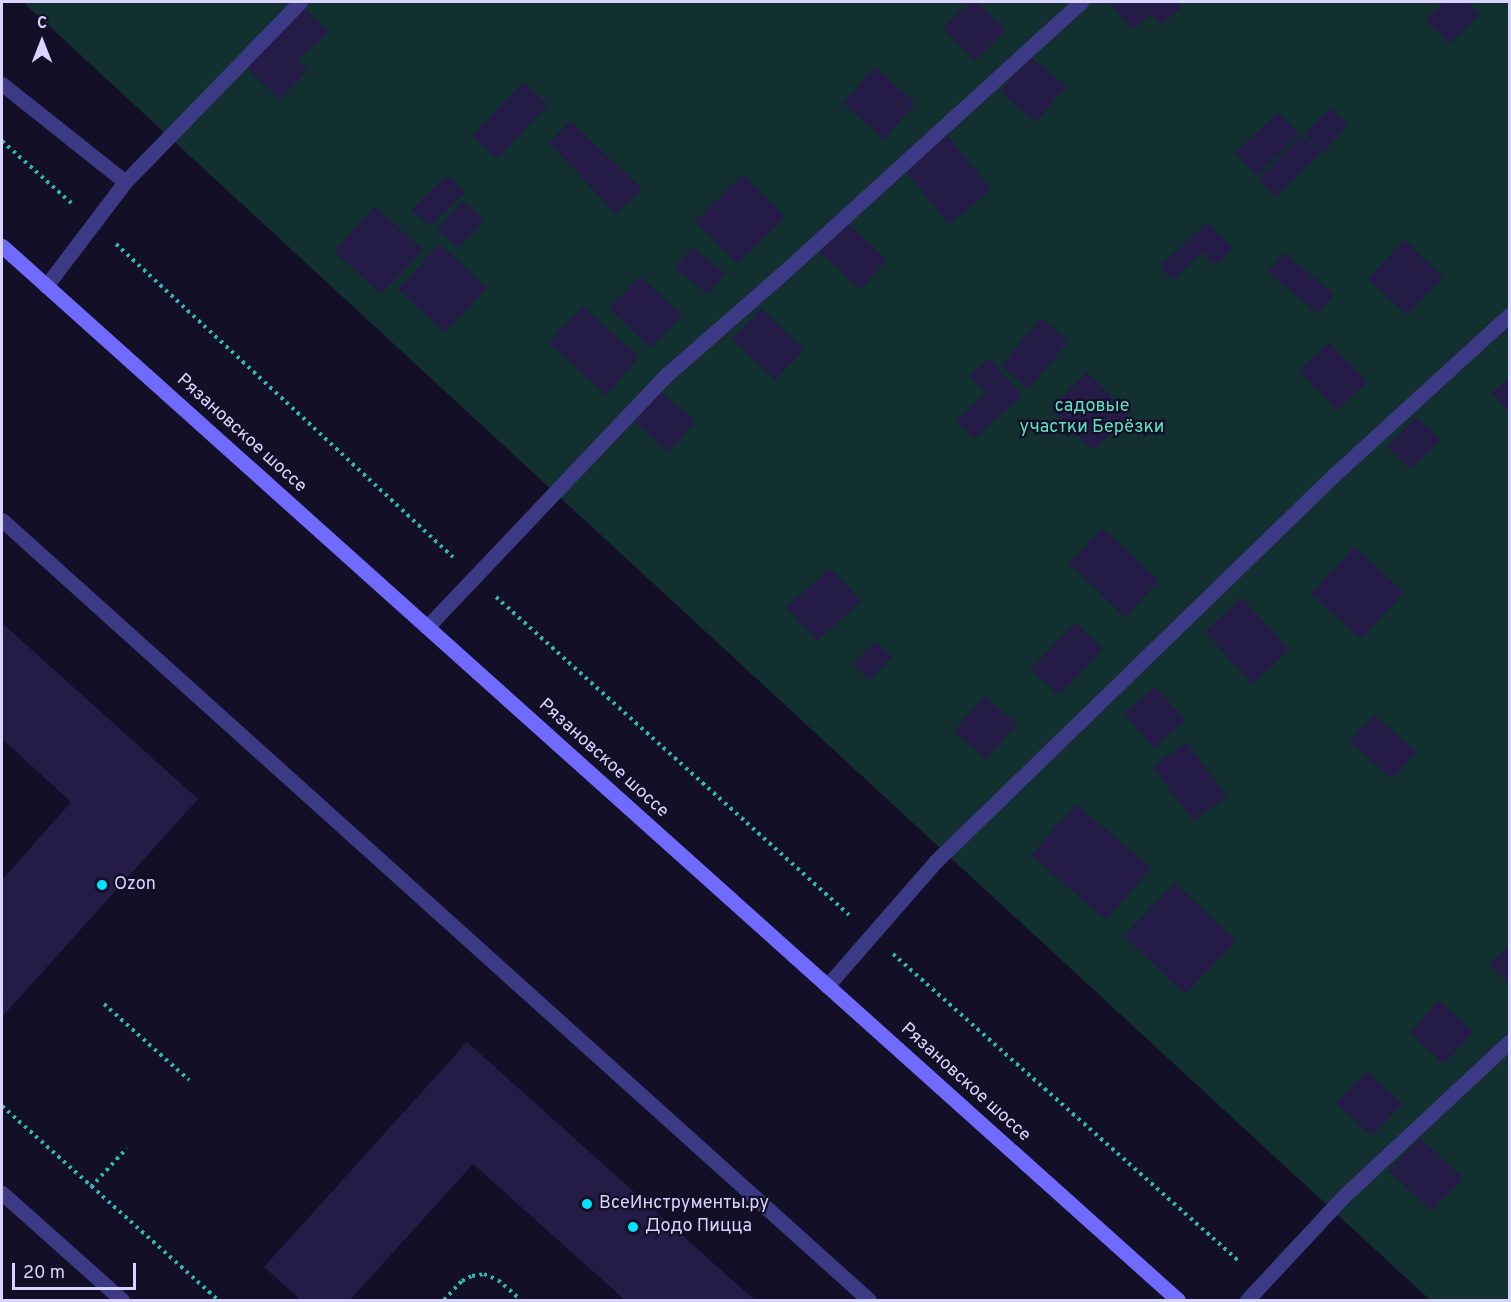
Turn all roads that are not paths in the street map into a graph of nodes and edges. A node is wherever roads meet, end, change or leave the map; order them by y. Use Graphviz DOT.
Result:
graph roads {
  1 [pos="300,2"];
  2 [pos="1081,2"];
  3 [pos="2,84"];
  4 [pos="125,182"];
  5 [pos="2,246"];
  6 [pos="46,285"];
  7 [pos="1509,314"];
  8 [pos="2,520"];
  9 [pos="427,627"];
  10 [pos="827,986"];
  11 [pos="1509,1041"];
  12 [pos="2,1193"];
  13 [pos="122,1300"];
  14 [pos="869,1300"];
  15 [pos="1178,1300"];
  16 [pos="1247,1300"];
  1 -- 4 [label="street"];
  2 -- 9 [label="street"];
  3 -- 4 [label="street"];
  4 -- 6 [label="street"];
  5 -- 6 [label="main road, Рязановское шоссе"];
  6 -- 9 [label="main road, Рязановское шоссе"];
  7 -- 10 [label="street"];
  8 -- 14 [label="street"];
  9 -- 10 [label="main road, Рязановское шоссе"];
  10 -- 15 [label="main road, Рязановское шоссе"];
  11 -- 16 [label="street"];
  12 -- 13 [label="street"];
}
